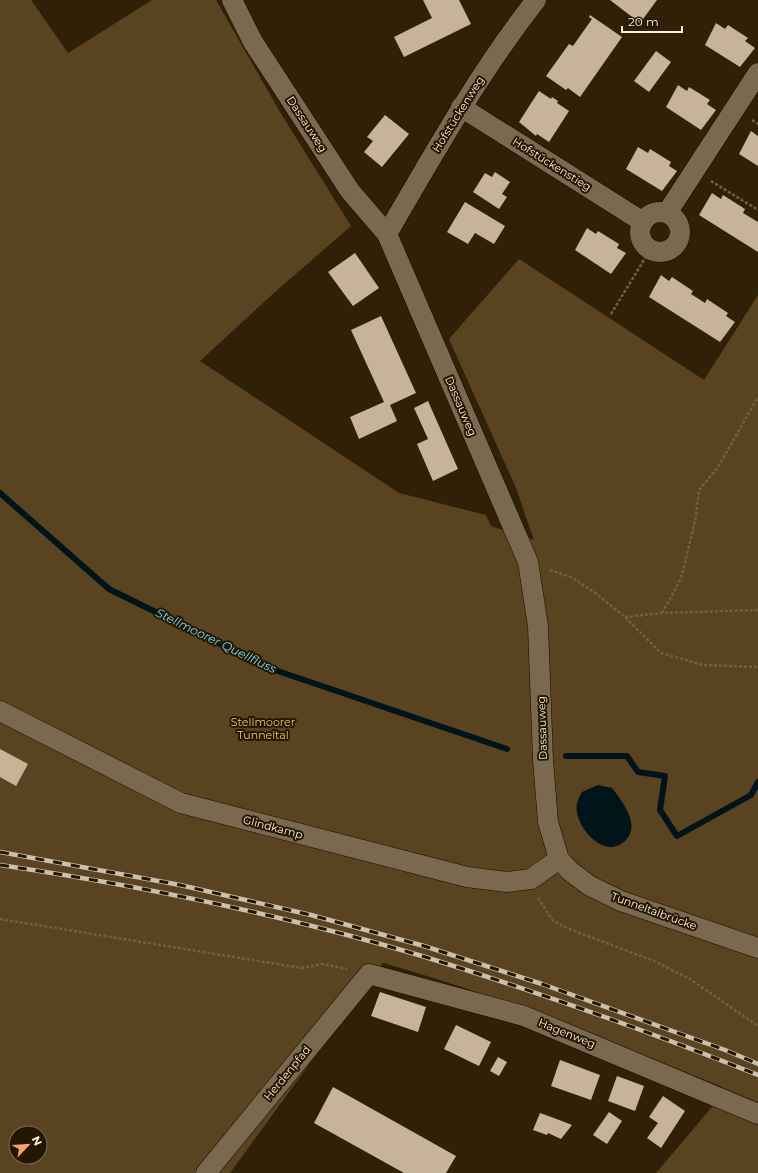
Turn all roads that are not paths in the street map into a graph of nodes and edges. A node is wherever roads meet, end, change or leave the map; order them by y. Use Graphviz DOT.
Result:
graph roads {
  1 [pos="232,0"];
  2 [pos="536,0"];
  3 [pos="758,74"];
  4 [pos="461,107"];
  5 [pos="667,213"];
  6 [pos="643,222"];
  7 [pos="387,234"];
  8 [pos="0,711"];
  9 [pos="559,859"];
  10 [pos="758,948"];
  11 [pos="369,974"];
  12 [pos="758,1114"];
  13 [pos="206,1173"];
  1 -- 7 [label="street, Dassauweg"];
  2 -- 4 [label="street, Hofstückenweg"];
  3 -- 5 [label="street"];
  4 -- 6 [label="street, Hofstückenstieg"];
  4 -- 7 [label="street, Hofstückenweg"];
  5 -- 6 [label="street"];
  5 -- 6 [label="street"];
  7 -- 9 [label="street, Dassauweg"];
  8 -- 9 [label="street, Glindkamp"];
  9 -- 10 [label="street, Tunneltalbrücke"];
  11 -- 12 [label="street, Hagenweg"];
  11 -- 13 [label="street, Herdenpfad"];
}
